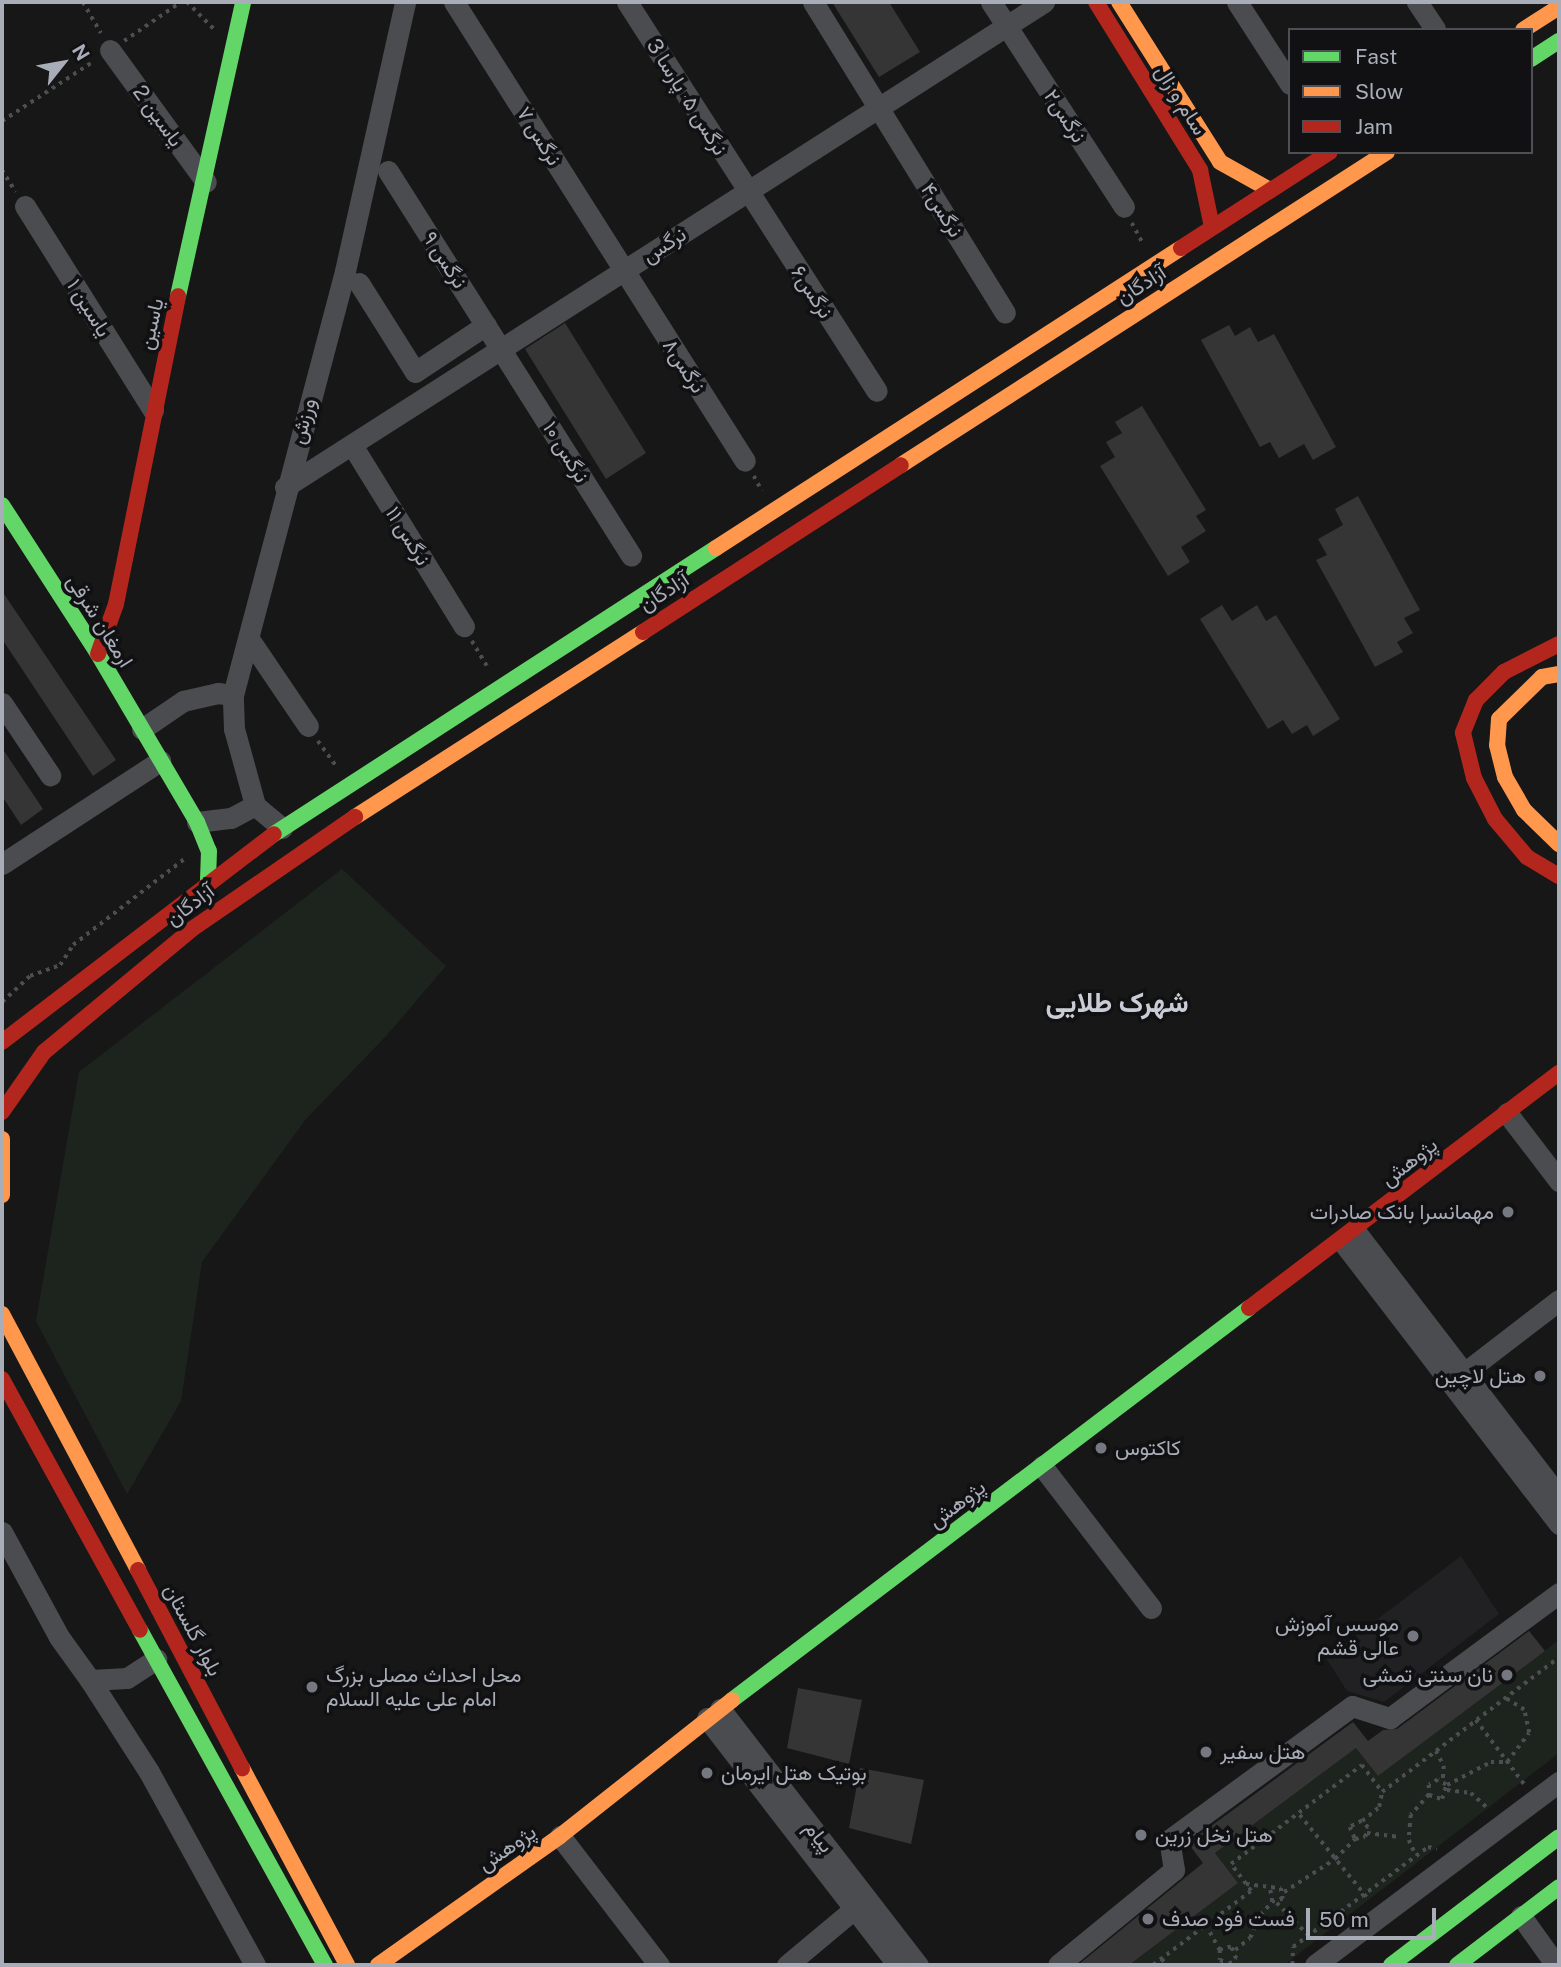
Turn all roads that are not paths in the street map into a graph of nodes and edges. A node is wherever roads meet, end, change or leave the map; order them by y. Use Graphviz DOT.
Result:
graph roads {
  1 [pos="243,2"];
  2 [pos="405,2"];
  3 [pos="454,2"];
  4 [pos="627,2"];
  5 [pos="813,2"];
  6 [pos="991,2"];
  7 [pos="1044,2"];
  8 [pos="1096,2"];
  9 [pos="1119,2"];
  10 [pos="1237,2"];
  11 [pos="1417,2"];
  12 [pos="1559,7"];
  13 [pos="1006,26"];
  14 [pos="1434,28"];
  15 [pos="1526,28"];
  16 [pos="1559,41"];
  17 [pos="110,50"];
  18 [pos="1533,58"];
  19 [pos="1288,81"];
  20 [pos="878,108"];
  21 [pos="1327,154"];
  22 [pos="1384,154"];
  23 [pos="388,171"];
  24 [pos="205,182"];
  25 [pos="1270,190"];
  26 [pos="746,192"];
  27 [pos="25,205"];
  28 [pos="1124,207"];
  29 [pos="1212,228"];
  30 [pos="623,271"];
  31 [pos="359,283"];
  32 [pos="1006,313"];
  33 [pos="486,324"];
  34 [pos="502,349"];
  35 [pos="980,377"];
  36 [pos="877,391"];
  37 [pos="997,403"];
  38 [pos="153,410"];
  39 [pos="352,445"];
  40 [pos="745,461"];
  41 [pos="285,488"];
  42 [pos="2,505"];
  43 [pos="631,556"];
  44 [pos="464,626"];
  45 [pos="249,639"];
  46 [pos="1559,643"];
  47 [pos="98,654"];
  48 [pos="1559,674"];
  49 [pos="233,695"];
  50 [pos="2,703"];
  51 [pos="308,726"];
  52 [pos="142,729"];
  53 [pos="160,761"];
  54 [pos="50,775"];
  55 [pos="255,805"];
  56 [pos="197,822"];
  57 [pos="282,828"];
  58 [pos="1559,845"];
  59 [pos="2,864"];
  60 [pos="1559,876"];
  61 [pos="208,884"];
  62 [pos="2,1042"];
  63 [pos="1559,1073"];
  64 [pos="2,1112"];
  65 [pos="1507,1113"];
  66 [pos="2,1139"];
  67 [pos="1559,1181"];
  68 [pos="2,1195"];
  69 [pos="1349,1236"];
  70 [pos="1559,1300"];
  71 [pos="2,1314"];
  72 [pos="1464,1373"];
  73 [pos="2,1379"];
  74 [pos="1042,1466"];
  75 [pos="1559,1497"];
  76 [pos="1559,1524"];
  77 [pos="2,1532"];
  78 [pos="2,1560"];
  79 [pos="24,1574"];
  80 [pos="1559,1593"];
  81 [pos="1151,1608"];
  82 [pos="156,1659"];
  83 [pos="90,1680"];
  84 [pos="714,1714"];
  85 [pos="1559,1782"];
  86 [pos="560,1836"];
  87 [pos="1559,1837"];
  88 [pos="1559,1887"];
  89 [pos="854,1909"];
  90 [pos="1521,1916"];
  91 [pos="256,1965"];
  92 [pos="325,1965"];
  93 [pos="347,1965"];
  94 [pos="378,1965"];
  95 [pos="659,1965"];
  96 [pos="788,1965"];
  97 [pos="898,1965"];
  98 [pos="918,1965"];
  99 [pos="1058,1965"];
  100 [pos="1315,1965"];
  101 [pos="1391,1965"];
  102 [pos="1457,1965"];
  103 [pos="1556,1965"];
  1 -- 24 [label="main road, یاسین"];
  2 -- 41 [label="street, ورزش"];
  3 -- 30 [label="street, نرگس ۷"];
  4 -- 26 [label="street, نرگس ۵- پارسا 3"];
  5 -- 20 [label="street, نرگس۴"];
  6 -- 13 [label="street, نرگس۲"];
  7 -- 13 [label="street, نرگس"];
  8 -- 29 [label="main road, سام و زال"];
  9 -- 25 [label="main road, سام و زال"];
  10 -- 19 [label="street"];
  11 -- 14 [label="street"];
  12 -- 15 [label="main road"];
  13 -- 20 [label="street, نرگس"];
  13 -- 28 [label="street, نرگس۲"];
  16 -- 18 [label="main road"];
  17 -- 24 [label="street, یاسین 2"];
  20 -- 26 [label="street, نرگس"];
  20 -- 32 [label="street, نرگس۴"];
  21 -- 25 [label="main road, آزادگان"];
  22 -- 37 [label="main road, آزادگان"];
  23 -- 33 [label="street, نرگس ۹"];
  24 -- 38 [label="main road, یاسین"];
  25 -- 29 [label="main road, آزادگان"];
  26 -- 30 [label="street, نرگس"];
  26 -- 36 [label="street, نرگس۶"];
  27 -- 38 [label="street, یاسین ۱"];
  29 -- 35 [label="main road, آزادگان"];
  30 -- 34 [label="street, نرگس"];
  30 -- 40 [label="street, نرگس۸"];
  31 -- 33 [label="street"];
  33 -- 34 [label="street, نرگس ۹"];
  34 -- 39 [label="street, نرگس"];
  34 -- 43 [label="street, نرگس ۱۰"];
  35 -- 37 [label="main road"];
  35 -- 57 [label="main road, آزادگان"];
  37 -- 64 [label="main road, آزادگان"];
  38 -- 47 [label="main road, یاسین"];
  39 -- 41 [label="street, نرگس"];
  39 -- 44 [label="street, نرگس ۱۱"];
  41 -- 45 [label="street, ورزش"];
  42 -- 47 [label="main road, ارمغان شرقی"];
  45 -- 49 [label="street, ورزش"];
  45 -- 51 [label="street"];
  46 -- 60 [label="main road"];
  47 -- 52 [label="main road, ارمغان شرقی"];
  48 -- 58 [label="main road"];
  49 -- 52 [label="street"];
  49 -- 55 [label="street, ورزش"];
  50 -- 54 [label="street"];
  52 -- 53 [label="main road, ارمغان شرقی"];
  53 -- 56 [label="main road, ارمغان شرقی"];
  53 -- 59 [label="street"];
  55 -- 56 [label="street"];
  55 -- 57 [label="street"];
  56 -- 61 [label="main road, ارمغان شرقی"];
  57 -- 61 [label="main road, آزادگان"];
  61 -- 62 [label="main road, آزادگان"];
  63 -- 65 [label="main road, پژوهش"];
  65 -- 67 [label="street"];
  65 -- 69 [label="main road, پژوهش"];
  66 -- 68 [label="main road"];
  69 -- 72 [label="street"];
  69 -- 74 [label="main road, پژوهش"];
  69 -- 76 [label="street"];
  70 -- 72 [label="street"];
  71 -- 93 [label="main road, بلوار گلستان"];
  72 -- 75 [label="street"];
  73 -- 82 [label="main road"];
  74 -- 81 [label="street"];
  74 -- 84 [label="main road, پژوهش"];
  77 -- 79 [label="street"];
  78 -- 79 [label="street"];
  79 -- 83 [label="street"];
  80 -- 99 [label="street"];
  82 -- 83 [label="street"];
  82 -- 92 [label="main road"];
  83 -- 91 [label="street"];
  84 -- 86 [label="main road, پژوهش"];
  84 -- 89 [label="street, پیام"];
  84 -- 98 [label="street, پیام"];
  85 -- 100 [label="street"];
  86 -- 94 [label="main road, پژوهش"];
  86 -- 95 [label="street"];
  87 -- 101 [label="main road"];
  88 -- 90 [label="main road"];
  89 -- 96 [label="street"];
  89 -- 97 [label="street, پیام"];
  90 -- 102 [label="main road"];
  90 -- 103 [label="street"];
}
